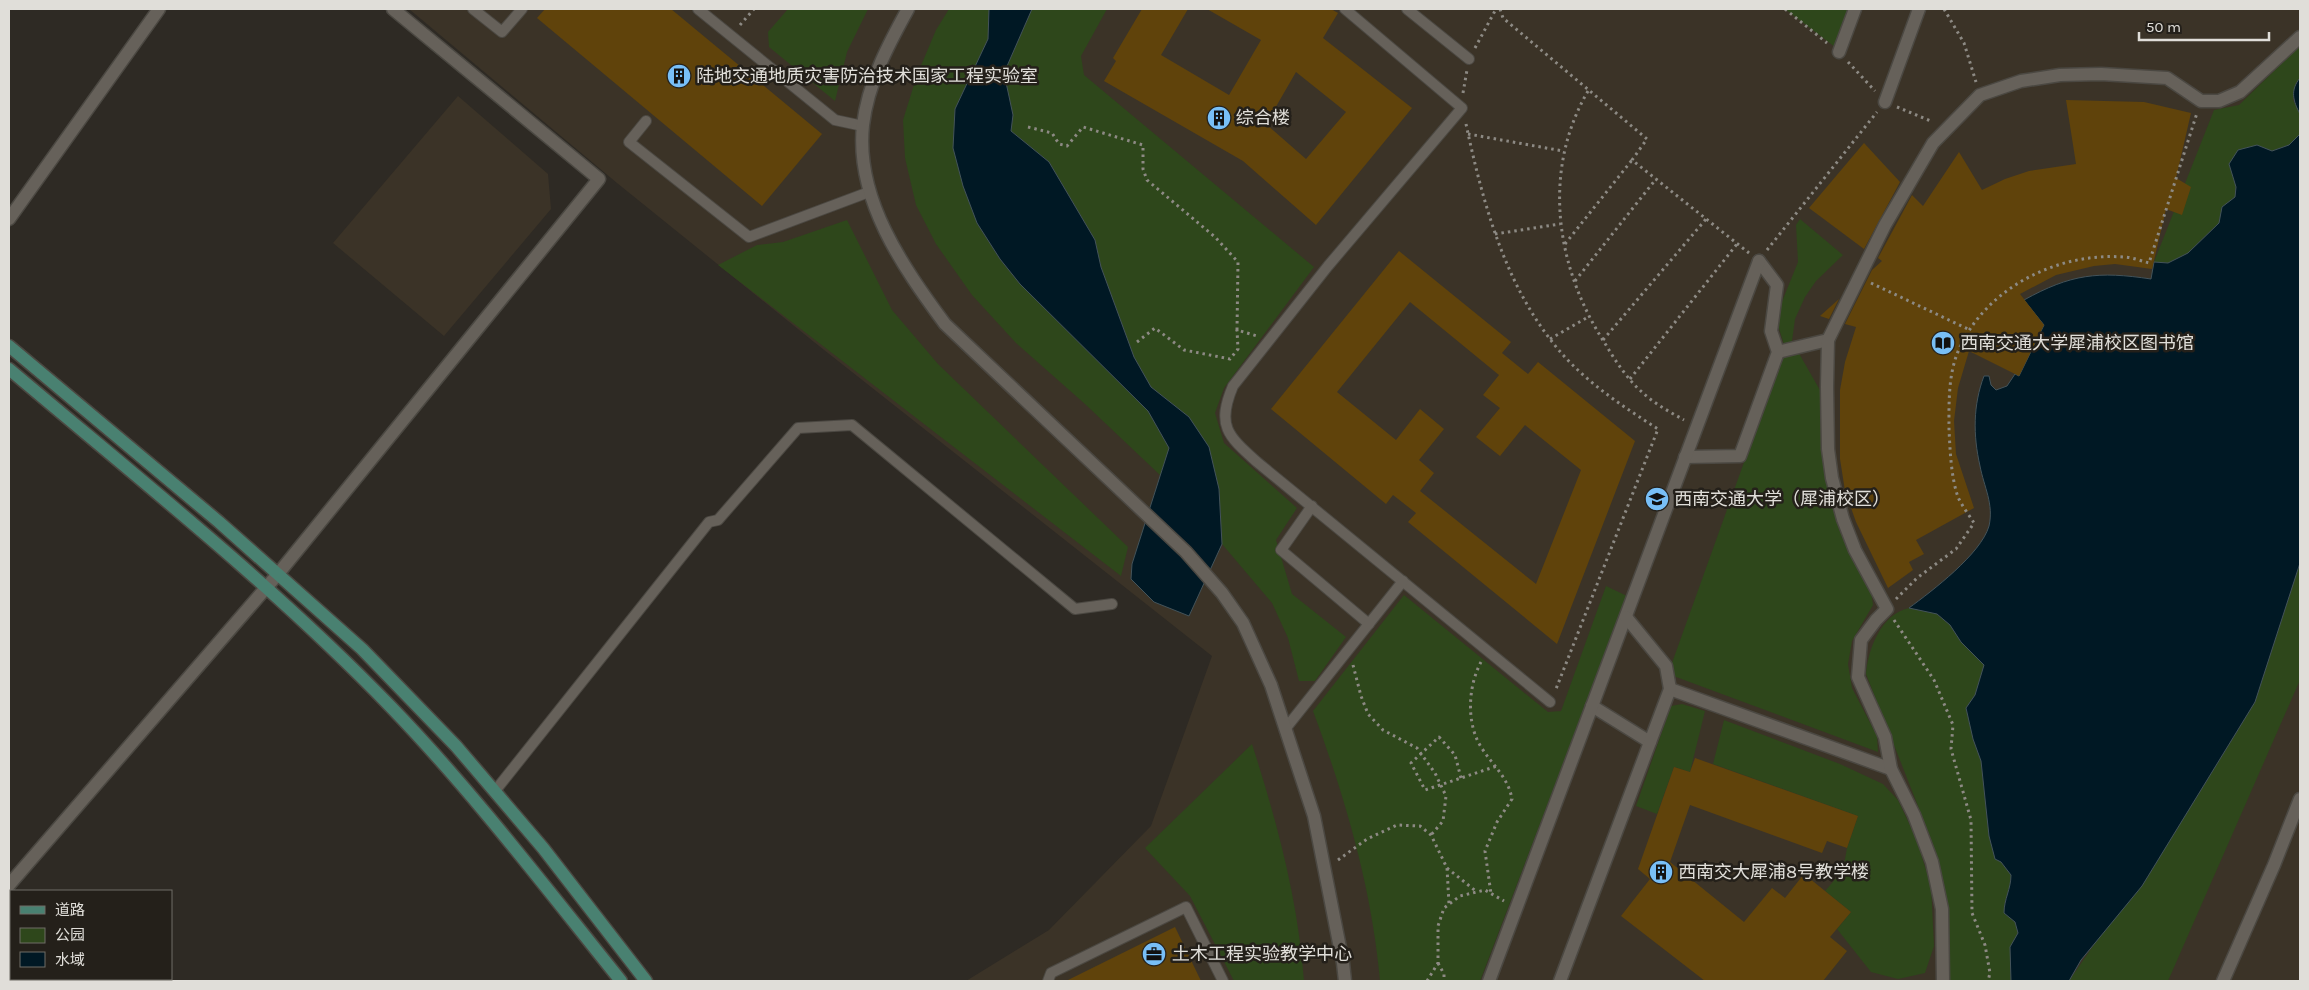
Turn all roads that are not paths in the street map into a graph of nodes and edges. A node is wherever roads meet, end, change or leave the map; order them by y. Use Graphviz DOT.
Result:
graph roads {
  1 [pos="159,9"];
  2 [pos="393,9"];
  3 [pos="473,9"];
  4 [pos="522,9"];
  5 [pos="698,9"];
  6 [pos="908,9"];
  7 [pos="1345,9"];
  8 [pos="1407,9"];
  9 [pos="1855,9"];
  10 [pos="1919,9"];
  11 [pos="2300,37"];
  12 [pos="1838,52"];
  13 [pos="1469,60"];
  14 [pos="1885,102"];
  15 [pos="646,121"];
  16 [pos="863,126"];
  17 [pos="869,192"];
  18 [pos="9,219"];
  19 [pos="1828,340"];
  20 [pos="9,346"];
  21 [pos="1778,352"];
  22 [pos="9,369"];
  23 [pos="1685,457"];
  24 [pos="1312,506"];
  25 [pos="278,574"];
  26 [pos="1403,581"];
  27 [pos="264,587"];
  28 [pos="1112,604"];
  29 [pos="1626,617"];
  30 [pos="1369,624"];
  31 [pos="1670,689"];
  32 [pos="1550,702"];
  33 [pos="1592,706"];
  34 [pos="1286,728"];
  35 [pos="1650,742"];
  36 [pos="1891,769"];
  37 [pos="494,791"];
  38 [pos="2300,799"];
  39 [pos="9,885"];
  40 [pos="621,981"];
  41 [pos="646,981"];
  42 [pos="1048,981"];
  43 [pos="1223,981"];
  44 [pos="1344,981"];
  45 [pos="1489,981"];
  46 [pos="1560,981"];
  47 [pos="1943,981"];
  48 [pos="2224,981"];
  1 -- 18 [label="street"];
  2 -- 25 [label="street"];
  3 -- 4 [label="lane"];
  5 -- 16 [label="lane"];
  6 -- 16 [label="street"];
  7 -- 24 [label="lane"];
  8 -- 13 [label="lane"];
  9 -- 12 [label="street"];
  10 -- 14 [label="street"];
  11 -- 19 [label="street"];
  15 -- 17 [label="lane"];
  16 -- 17 [label="street"];
  17 -- 34 [label="street"];
  19 -- 21 [label="street"];
  19 -- 36 [label="street"];
  20 -- 25 [label="street"];
  21 -- 23 [label="street"];
  21 -- 23 [label="street"];
  22 -- 27 [label="street"];
  23 -- 29 [label="street"];
  24 -- 26 [label="lane"];
  24 -- 30 [label="lane"];
  25 -- 27 [label="street"];
  25 -- 37 [label="street"];
  26 -- 30 [label="lane"];
  26 -- 32 [label="lane"];
  27 -- 39 [label="street"];
  27 -- 40 [label="street"];
  28 -- 37 [label="lane"];
  29 -- 31 [label="street"];
  29 -- 33 [label="street"];
  30 -- 34 [label="lane"];
  31 -- 35 [label="street"];
  31 -- 36 [label="street"];
  33 -- 35 [label="street"];
  33 -- 45 [label="street"];
  34 -- 44 [label="street"];
  35 -- 46 [label="street"];
  36 -- 47 [label="street"];
  37 -- 41 [label="street"];
  38 -- 48 [label="street"];
  42 -- 43 [label="lane"];
}
